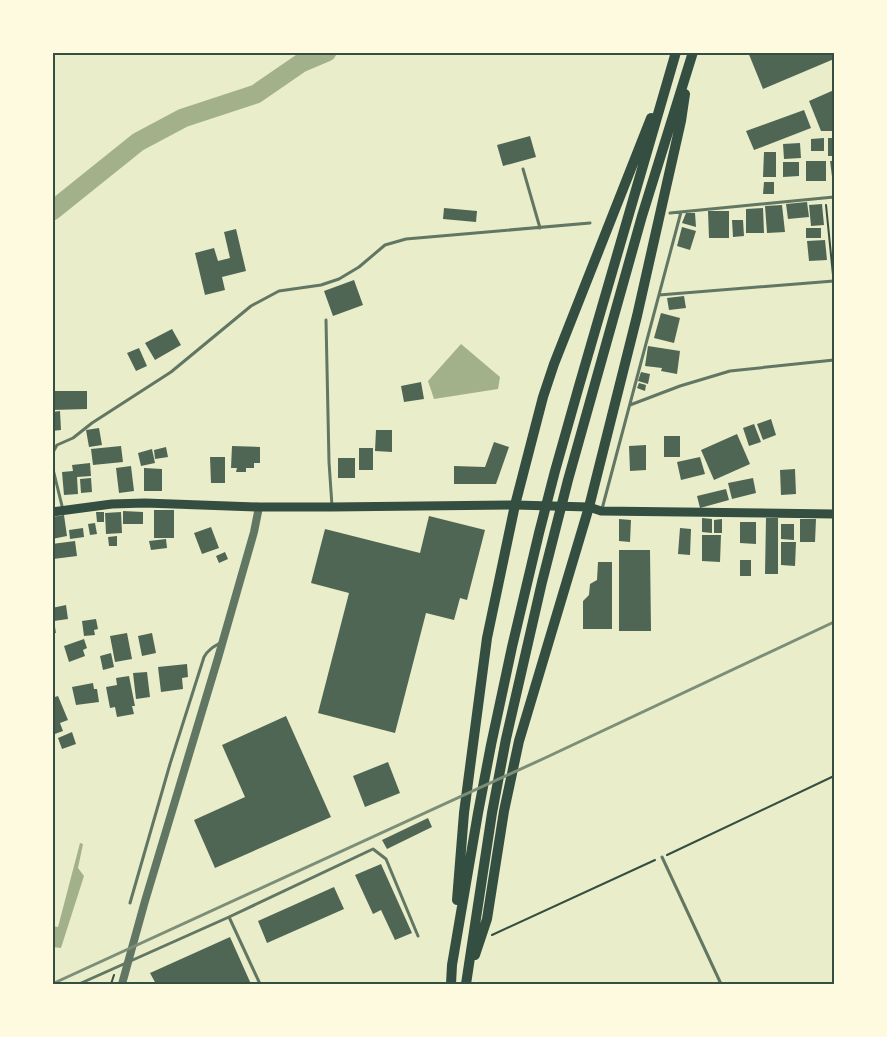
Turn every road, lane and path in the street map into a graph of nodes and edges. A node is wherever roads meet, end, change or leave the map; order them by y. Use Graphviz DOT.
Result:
graph roads {
  1 [pos="676,53"];
  2 [pos="692,54"];
  3 [pos="523,169"];
  4 [pos="834,197"];
  5 [pos="825,198"];
  6 [pos="681,212"];
  7 [pos="670,213"];
  8 [pos="590,223"];
  9 [pos="540,228"];
  10 [pos="834,281"];
  11 [pos="659,295"];
  12 [pos="326,320"];
  13 [pos="834,360"];
  14 [pos="629,405"];
  15 [pos="52,454"];
  16 [pos="52,465"];
  17 [pos="514,505"];
  18 [pos="259,507"];
  19 [pos="332,507"];
  20 [pos="589,507"];
  21 [pos="63,511"];
  22 [pos="601,511"];
  23 [pos="52,512"];
  24 [pos="834,514"];
  25 [pos="223,642"];
  26 [pos="662,857"];
  27 [pos="130,903"];
  28 [pos="229,917"];
  29 [pos="418,936"];
  30 [pos="452,965"];
  31 [pos="115,971"];
  32 [pos="467,982"];
  33 [pos="80,984"];
  34 [pos="111,984"];
  35 [pos="122,984"];
  36 [pos="260,984"];
  37 [pos="451,984"];
  38 [pos="721,984"];
  1 -- 17 [label="highway"];
  1 -- 30 [label="highway"];
  2 -- 20 [label="highway"];
  2 -- 32 [label="highway"];
  3 -- 9 [label="lane"];
  4 -- 5 [label="lane"];
  5 -- 6 [label="lane"];
  5 -- 10 [label="path"];
  6 -- 7 [label="lane"];
  6 -- 11 [label="lane"];
  8 -- 9 [label="lane"];
  9 -- 15 [label="lane"];
  10 -- 11 [label="lane"];
  11 -- 14 [label="lane"];
  12 -- 19 [label="lane"];
  13 -- 14 [label="lane"];
  14 -- 22 [label="lane"];
  16 -- 21 [label="lane"];
  17 -- 19 [label="main road"];
  17 -- 20 [label="main road"];
  17 -- 30 [label="highway"];
  18 -- 19 [label="main road"];
  18 -- 21 [label="main road"];
  18 -- 25 [label="street"];
  20 -- 22 [label="main road"];
  20 -- 32 [label="highway"];
  21 -- 23 [label="main road"];
  22 -- 24 [label="main road"];
  25 -- 27 [label="lane"];
  25 -- 35 [label="street"];
  26 -- 38 [label="lane"];
  28 -- 29 [label="lane"];
  28 -- 33 [label="lane"];
  28 -- 36 [label="lane"];
  30 -- 37 [label="highway"];
  31 -- 34 [label="path"];
}
